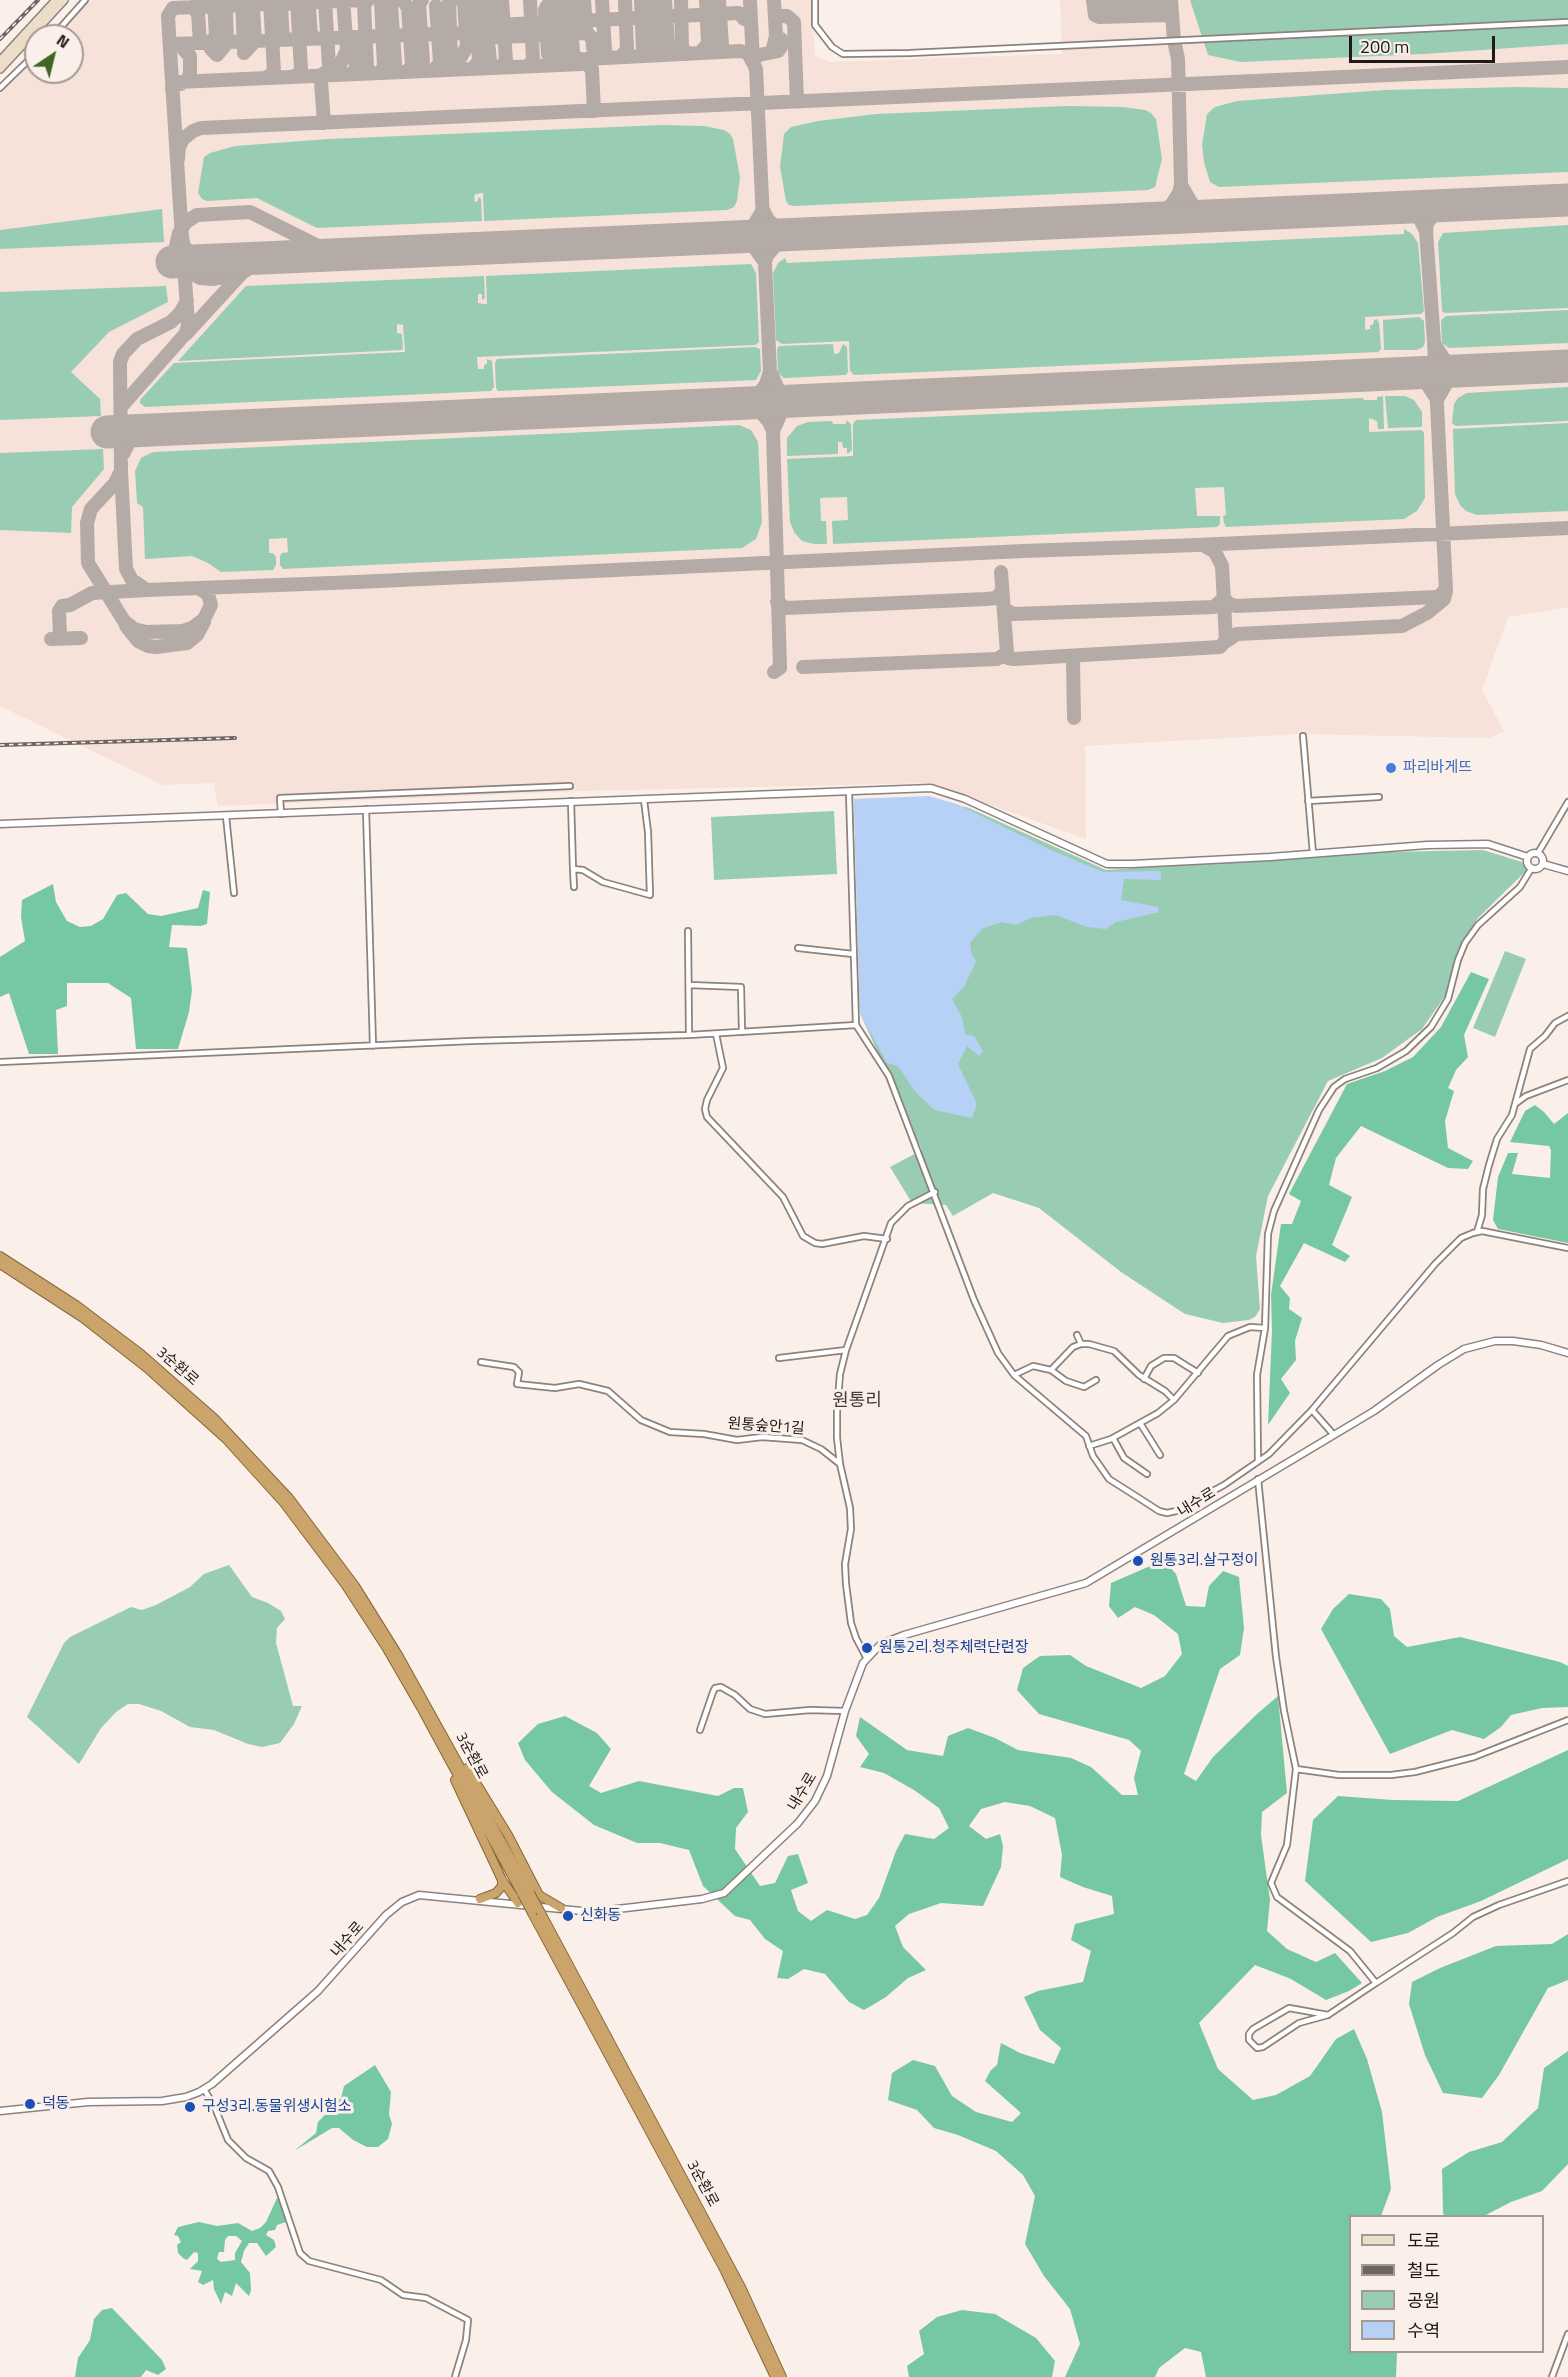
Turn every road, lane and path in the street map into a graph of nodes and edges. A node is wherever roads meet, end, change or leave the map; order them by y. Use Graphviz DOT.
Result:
graph roads {
  1 [pos="56,0"];
  2 [pos="64,0"];
  3 [pos="85,0"];
  4 [pos="815,0"];
  5 [pos="1568,22"];
  6 [pos="63,24"];
  7 [pos="0,61"];
  8 [pos="24,65"];
  9 [pos="0,69"];
  10 [pos="0,88"];
  11 [pos="1304,736"];
  12 [pos="570,786"];
  13 [pos="849,792"];
  14 [pos="1379,797"];
  15 [pos="644,800"];
  16 [pos="571,801"];
  17 [pos="1308,801"];
  18 [pos="1568,802"];
  19 [pos="366,809"];
  20 [pos="281,813"];
  21 [pos="226,816"];
  22 [pos="0,824"];
  23 [pos="1538,853"];
  24 [pos="1313,854"];
  25 [pos="1528,857"];
  26 [pos="1543,864"];
  27 [pos="1532,868"];
  28 [pos="573,869"];
  29 [pos="1568,871"];
  30 [pos="574,887"];
  31 [pos="234,893"];
  32 [pos="688,931"];
  33 [pos="798,948"];
  34 [pos="853,954"];
  35 [pos="689,985"];
  36 [pos="1568,1016"];
  37 [pos="856,1025"];
  38 [pos="742,1032"];
  39 [pos="716,1034"];
  40 [pos="689,1035"];
  41 [pos="373,1046"];
  42 [pos="0,1062"];
  43 [pos="1568,1080"];
  44 [pos="1515,1104"];
  45 [pos="935,1192"];
  46 [pos="1477,1232"];
  47 [pos="887,1239"];
  48 [pos="1568,1248"];
  49 [pos="0,1256"];
  50 [pos="0,1264"];
  51 [pos="1264,1328"];
  52 [pos="1077,1335"];
  53 [pos="1081,1344"];
  54 [pos="846,1350"];
  55 [pos="1568,1353"];
  56 [pos="779,1358"];
  57 [pos="481,1362"];
  58 [pos="1051,1370"];
  59 [pos="1198,1373"];
  60 [pos="1014,1375"];
  61 [pos="1144,1379"];
  62 [pos="1096,1380"];
  63 [pos="1174,1400"];
  64 [pos="1312,1410"];
  65 [pos="1140,1423"];
  66 [pos="1333,1434"];
  67 [pos="1113,1438"];
  68 [pos="1089,1446"];
  69 [pos="1160,1455"];
  70 [pos="1258,1461"];
  71 [pos="840,1464"];
  72 [pos="1147,1474"];
  73 [pos="1258,1479"];
  74 [pos="866,1657"];
  75 [pos="845,1711"];
  76 [pos="1568,1720"];
  77 [pos="434,1724"];
  78 [pos="700,1730"];
  79 [pos="1296,1769"];
  80 [pos="502,1881"];
  81 [pos="1568,1881"];
  82 [pos="539,1895"];
  83 [pos="480,1899"];
  84 [pos="515,1900"];
  85 [pos="561,1908"];
  86 [pos="536,1910"];
  87 [pos="1376,1983"];
  88 [pos="1328,2015"];
  89 [pos="204,2089"];
  90 [pos="0,2111"];
  91 [pos="753,2311"];
  92 [pos="1568,2334"];
  93 [pos="455,2377"];
  94 [pos="773,2377"];
  95 [pos="782,2377"];
  96 [pos="787,2377"];
  97 [pos="1552,2377"];
  1 -- 7 [label="main road"];
  2 -- 9 [label="main road"];
  3 -- 6 [label="street"];
  4 -- 5 [label="street"];
  8 -- 10 [label="street"];
  11 -- 17 [label="street"];
  12 -- 20 [label="street"];
  13 -- 15 [label="street"];
  13 -- 24 [label="street"];
  13 -- 34 [label="street"];
  14 -- 17 [label="street"];
  15 -- 16 [label="street"];
  15 -- 28 [label="street"];
  16 -- 19 [label="street"];
  16 -- 28 [label="street"];
  17 -- 24 [label="street"];
  18 -- 23 [label="street"];
  19 -- 20 [label="street"];
  19 -- 41 [label="street"];
  20 -- 21 [label="street"];
  21 -- 22 [label="street"];
  21 -- 31 [label="street"];
  23 -- 25 [label="street"];
  23 -- 26 [label="street"];
  24 -- 25 [label="street"];
  25 -- 27 [label="street"];
  26 -- 27 [label="street"];
  26 -- 29 [label="street"];
  27 -- 51 [label="street"];
  28 -- 30 [label="street"];
  32 -- 35 [label="street"];
  33 -- 34 [label="street"];
  34 -- 37 [label="street"];
  35 -- 38 [label="street"];
  35 -- 40 [label="street"];
  36 -- 44 [label="street"];
  37 -- 38 [label="street"];
  37 -- 45 [label="street"];
  38 -- 39 [label="street"];
  39 -- 40 [label="street"];
  39 -- 47 [label="street"];
  40 -- 41 [label="street"];
  41 -- 42 [label="street"];
  43 -- 44 [label="street"];
  44 -- 46 [label="street"];
  45 -- 47 [label="street"];
  45 -- 60 [label="street"];
  46 -- 48 [label="street"];
  46 -- 64 [label="street"];
  47 -- 54 [label="street"];
  49 -- 77 [label="highway, 3순환로"];
  50 -- 77 [label="highway, 3순환로"];
  51 -- 59 [label="street"];
  51 -- 70 [label="street"];
  52 -- 53 [label="street"];
  53 -- 58 [label="street"];
  53 -- 61 [label="street"];
  54 -- 56 [label="street"];
  54 -- 71 [label="street"];
  55 -- 66 [label="street, 내수로"];
  57 -- 71 [label="street, 원통숲안1길"];
  58 -- 60 [label="street"];
  58 -- 62 [label="street"];
  59 -- 61 [label="street"];
  59 -- 63 [label="street"];
  60 -- 68 [label="street"];
  61 -- 63 [label="street"];
  63 -- 65 [label="street"];
  64 -- 66 [label="street"];
  64 -- 70 [label="street"];
  65 -- 67 [label="street"];
  65 -- 69 [label="street"];
  66 -- 73 [label="street, 내수로"];
  67 -- 68 [label="street"];
  67 -- 72 [label="street"];
  68 -- 70 [label="street"];
  71 -- 74 [label="street"];
  73 -- 74 [label="street, 내수로"];
  73 -- 79 [label="street"];
  74 -- 75 [label="street, 내수로"];
  75 -- 78 [label="street"];
  75 -- 85 [label="street, 내수로"];
  76 -- 79 [label="street"];
  77 -- 80 [label="highway"];
  77 -- 82 [label="highway"];
  77 -- 86 [label="highway, 3순환로, bridge"];
  79 -- 87 [label="street"];
  80 -- 83 [label="highway"];
  80 -- 84 [label="highway"];
  81 -- 87 [label="street"];
  82 -- 84 [label="highway"];
  82 -- 85 [label="highway"];
  82 -- 86 [label="highway"];
  83 -- 84 [label="street, 내수로"];
  83 -- 89 [label="street, 내수로"];
  84 -- 86 [label="street, 내수로"];
  85 -- 86 [label="street, 내수로"];
  86 -- 91 [label="highway, 3순환로"];
  86 -- 94 [label="highway, 3순환로"];
  87 -- 88 [label="street"];
  88 -- 88 [label="street"];
  89 -- 90 [label="street, 내수로"];
  89 -- 93 [label="street"];
  91 -- 95 [label="highway, 3순환로"];
  91 -- 96 [label="highway"];
  92 -- 97 [label="street"];
}
